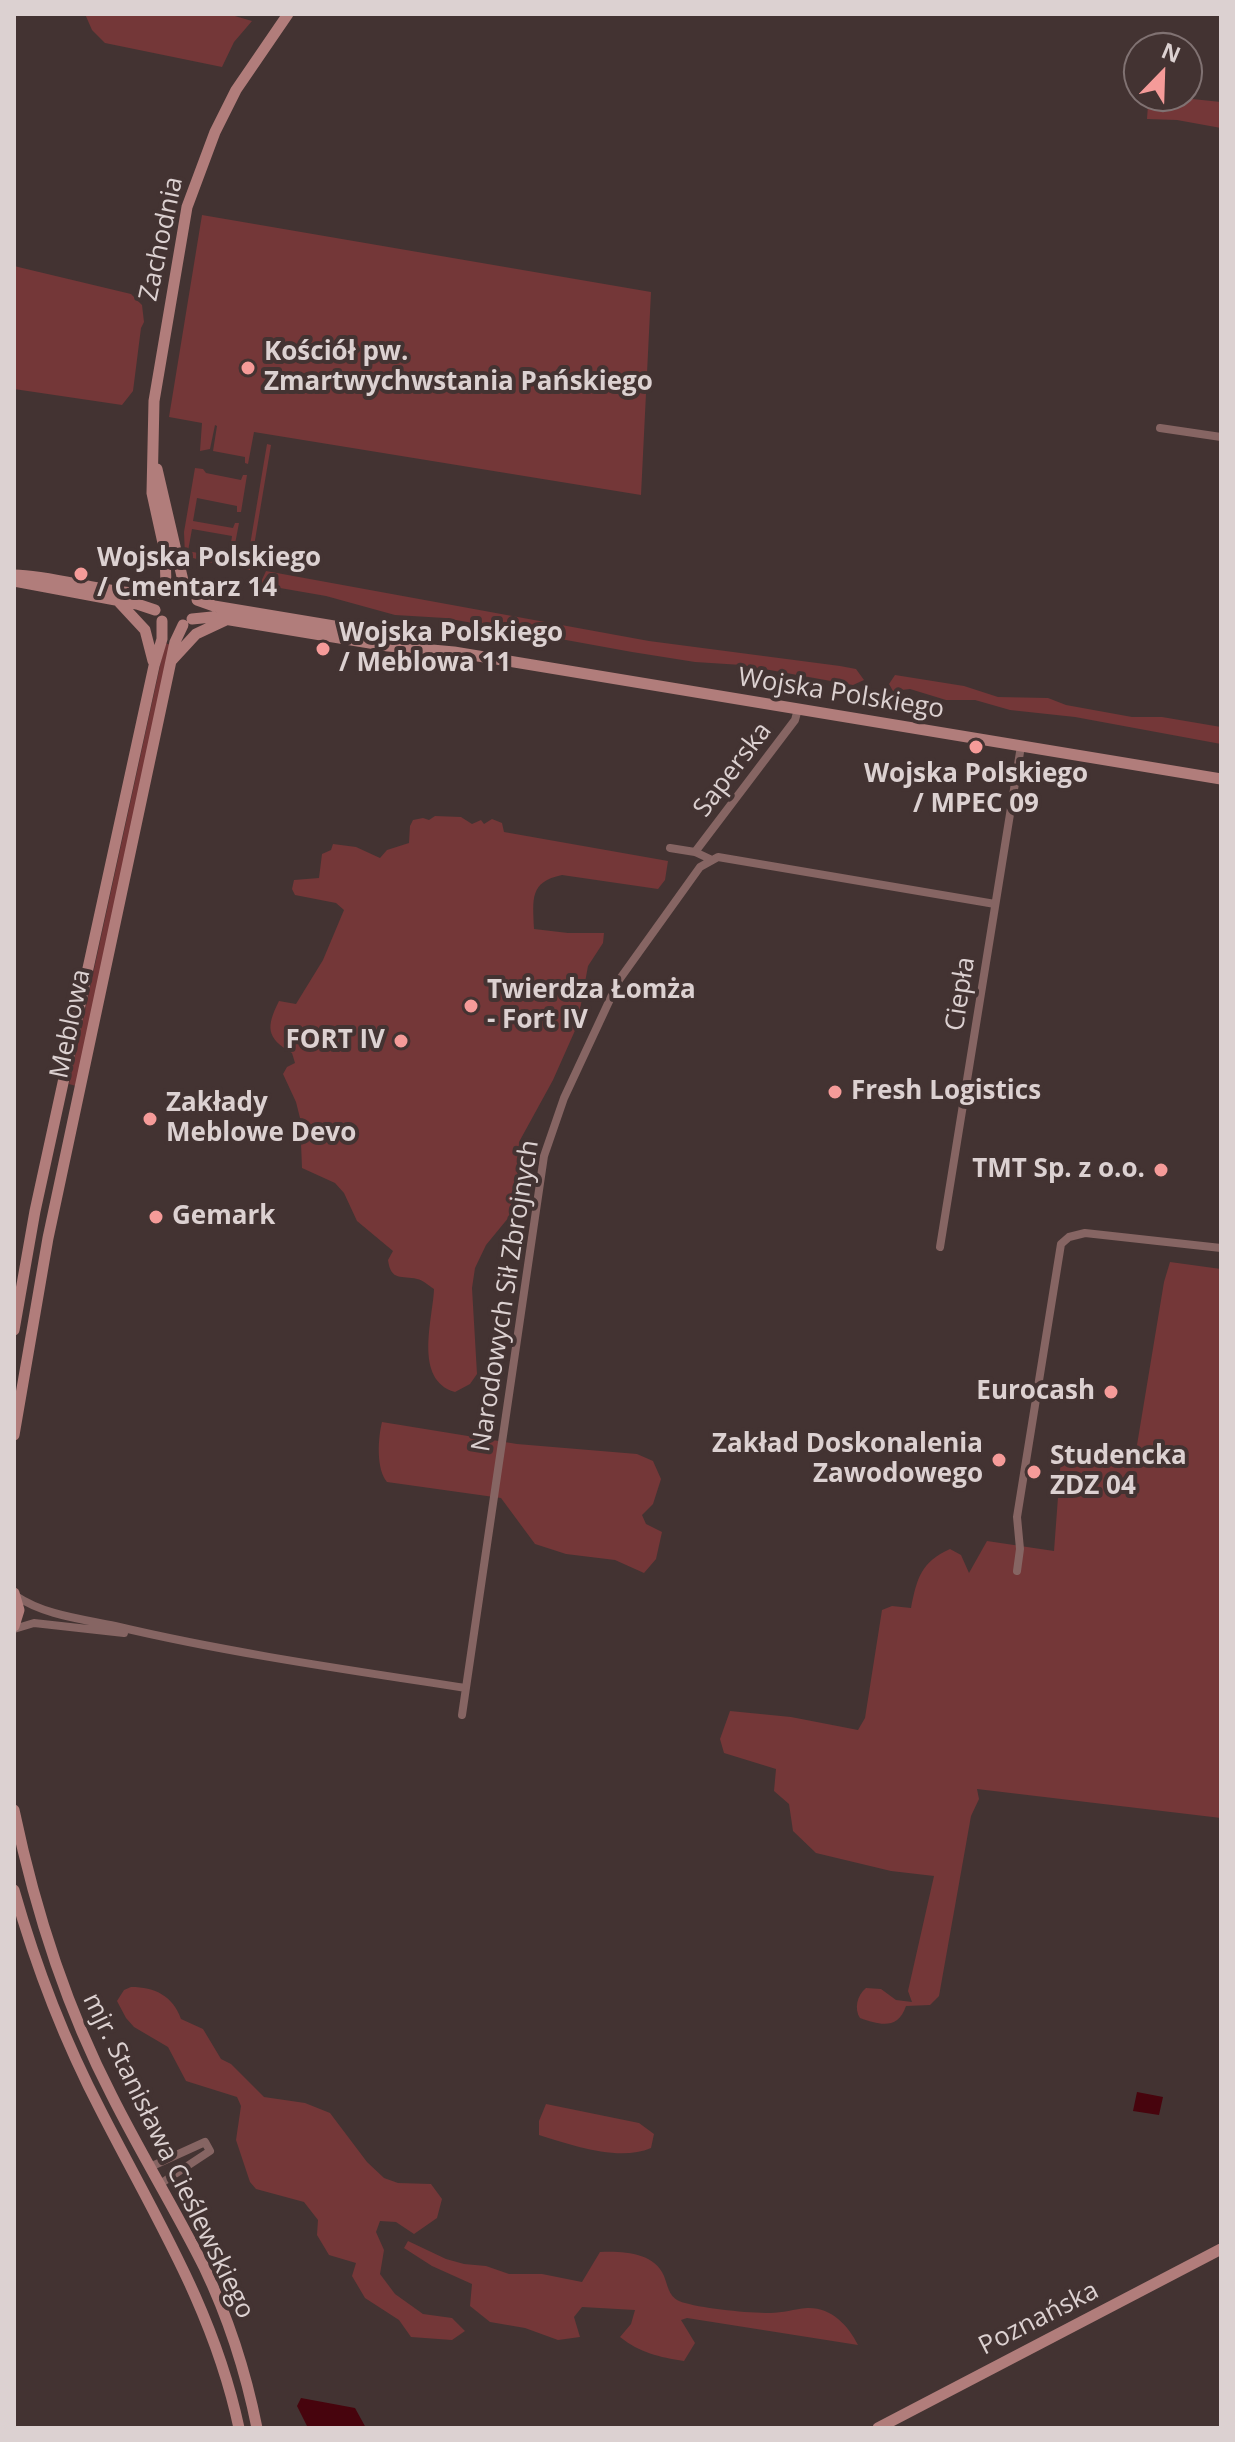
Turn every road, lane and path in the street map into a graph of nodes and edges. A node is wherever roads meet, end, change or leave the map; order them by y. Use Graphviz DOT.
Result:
graph roads {
  1 [pos="288,14"];
  2 [pos="1160,428"];
  3 [pos="1221,437"];
  4 [pos="153,449"];
  5 [pos="14,575"];
  6 [pos="14,581"];
  7 [pos="184,585"];
  8 [pos="162,589"];
  9 [pos="197,600"];
  10 [pos="119,601"];
  11 [pos="158,616"];
  12 [pos="228,619"];
  13 [pos="187,622"];
  14 [pos="454,652"];
  15 [pos="172,661"];
  16 [pos="154,666"];
  17 [pos="798,709"];
  18 [pos="1021,746"];
  19 [pos="1221,779"];
  20 [pos="670,848"];
  21 [pos="695,852"];
  22 [pos="710,859"];
  23 [pos="995,904"];
  24 [pos="940,1247"];
  25 [pos="1221,1248"];
  26 [pos="14,1330"];
  27 [pos="14,1435"];
  28 [pos="1017,1571"];
  29 [pos="15,1594"];
  30 [pos="14,1628"];
  31 [pos="157,1636"];
  32 [pos="466,1688"];
  33 [pos="462,1715"];
  34 [pos="14,1810"];
  35 [pos="14,1890"];
  36 [pos="150,2167"];
  37 [pos="140,2184"];
  38 [pos="160,2184"];
  39 [pos="1221,2249"];
  40 [pos="239,2428"];
  41 [pos="257,2428"];
  42 [pos="878,2428"];
  1 -- 4 [label="main road, Zachodnia"];
  2 -- 3 [label="street"];
  4 -- 7 [label="main road, Zachodnia"];
  4 -- 8 [label="main road, Zachodnia"];
  5 -- 8 [label="main road"];
  6 -- 10 [label="main road"];
  7 -- 8 [label="main road"];
  7 -- 9 [label="main road"];
  8 -- 11 [label="main road"];
  9 -- 13 [label="main road"];
  9 -- 14 [label="main road, Wojska Polskiego"];
  10 -- 11 [label="main road"];
  10 -- 16 [label="main road"];
  11 -- 13 [label="main road"];
  11 -- 16 [label="main road, Meblowa"];
  12 -- 13 [label="main road, Wojska Polskiego"];
  12 -- 14 [label="main road, Wojska Polskiego"];
  12 -- 15 [label="main road"];
  13 -- 15 [label="main road, Meblowa"];
  14 -- 17 [label="main road, Wojska Polskiego"];
  15 -- 27 [label="main road, Meblowa"];
  16 -- 26 [label="main road, Meblowa"];
  17 -- 18 [label="main road, Wojska Polskiego"];
  17 -- 21 [label="street, Saperska"];
  18 -- 19 [label="main road, Wojska Polskiego"];
  18 -- 23 [label="street, Ciepła"];
  20 -- 21 [label="street"];
  21 -- 22 [label="street"];
  22 -- 23 [label="street"];
  22 -- 32 [label="street, Narodowych Sił Zbrojnych"];
  23 -- 24 [label="street, Ciepła"];
  25 -- 28 [label="street"];
  29 -- 30 [label="main road"];
  29 -- 31 [label="street"];
  30 -- 31 [label="street"];
  31 -- 32 [label="street"];
  32 -- 33 [label="street, Narodowych Sił Zbrojnych"];
  34 -- 36 [label="main road, mjr. Stanisława Cieślewskiego"];
  35 -- 37 [label="main road, mjr. Stanisława Cieślewskiego"];
  36 -- 37 [label="main road"];
  36 -- 38 [label="main road, mjr. Stanisława Cieślewskiego"];
  36 -- 38 [label="street"];
  37 -- 38 [label="main road"];
  37 -- 40 [label="main road, mjr. Stanisława Cieślewskiego"];
  38 -- 41 [label="main road, mjr. Stanisława Cieślewskiego"];
  39 -- 42 [label="main road, Poznańska"];
}
